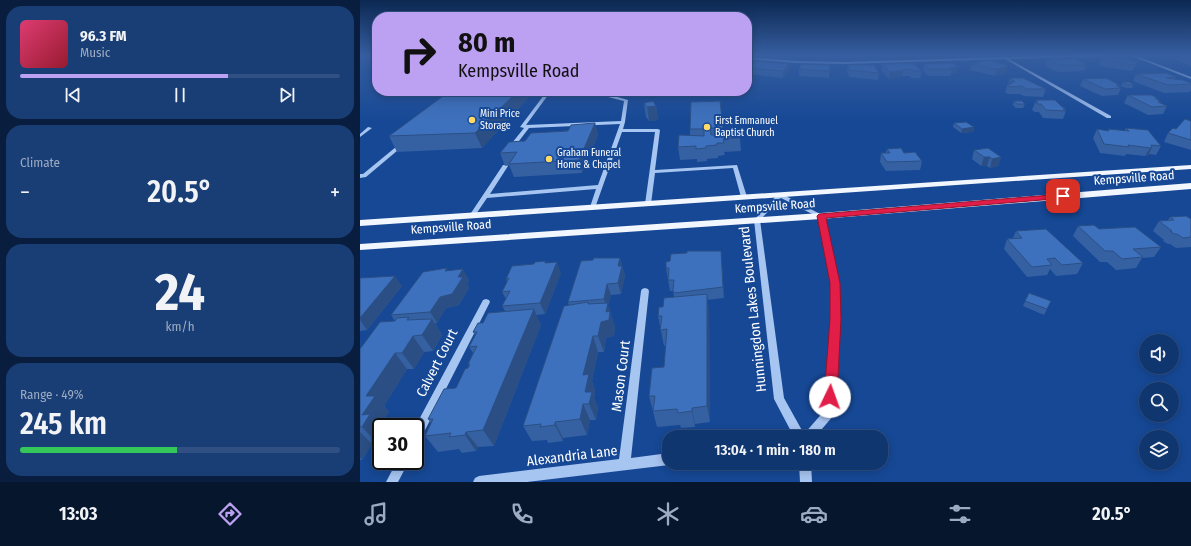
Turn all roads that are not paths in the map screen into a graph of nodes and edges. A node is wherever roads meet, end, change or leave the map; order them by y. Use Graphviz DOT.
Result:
graph roads {
  1 [pos="1039,77"];
  2 [pos="545,96"];
  3 [pos="609,96"];
  4 [pos="1109,118"];
  5 [pos="623,122"];
  6 [pos="527,126"];
  7 [pos="370,128"];
  8 [pos="620,131"];
  9 [pos="360,136"];
  10 [pos="409,138"];
  11 [pos="517,148"];
  12 [pos="505,166"];
  13 [pos="1191,167"];
  14 [pos="652,172"];
  15 [pos="360,176"];
  16 [pos="1191,186"];
  17 [pos="600,187"];
  18 [pos="780,194"];
  19 [pos="485,196"];
  20 [pos="744,197"];
  21 [pos="648,204"];
  22 [pos="593,207"];
  23 [pos="472,216"];
  24 [pos="822,216"];
  25 [pos="757,220"];
  26 [pos="360,223"];
  27 [pos="360,247"];
  28 [pos="645,291"];
  29 [pos="486,302"];
  30 [pos="424,421"];
  31 [pos="796,430"];
  32 [pos="814,430"];
  33 [pos="662,460"];
  34 [pos="624,464"];
  35 [pos="398,470"];
  36 [pos="806,470"];
  37 [pos="392,482"];
  38 [pos="479,482"];
  39 [pos="806,482"];
  1 -- 4 [label="street"];
  2 -- 6 [label="street"];
  3 -- 5 [label="street"];
  5 -- 6 [label="street"];
  5 -- 8 [label="street"];
  6 -- 11 [label="street"];
  7 -- 9 [label="street"];
  8 -- 14 [label="street"];
  8 -- 17 [label="street"];
  10 -- 15 [label="street"];
  12 -- 19 [label="street"];
  13 -- 18 [label="main road, Kempsville Road"];
  14 -- 20 [label="street"];
  14 -- 21 [label="street"];
  16 -- 24 [label="main road, Kempsville Road"];
  17 -- 19 [label="street"];
  17 -- 22 [label="street"];
  18 -- 20 [label="main road, Kempsville Road"];
  18 -- 24 [label="street"];
  18 -- 25 [label="street, Hunningdon Lakes Boulevard"];
  19 -- 23 [label="street"];
  20 -- 21 [label="main road, Kempsville Road"];
  21 -- 22 [label="main road, Kempsville Road"];
  22 -- 23 [label="main road, Kempsville Road"];
  23 -- 26 [label="main road, Kempsville Road"];
  24 -- 25 [label="main road, Kempsville Road"];
  24 -- 32 [label="street"];
  25 -- 27 [label="main road, Kempsville Road"];
  25 -- 31 [label="street, Hunningdon Lakes Boulevard"];
  28 -- 34 [label="street, Mason Court"];
  29 -- 30 [label="street, Calvert Court"];
  33 -- 34 [label="street, Alexandria Lane"];
  34 -- 38 [label="street, Alexandria Lane"];
  35 -- 37 [label="street"];
  36 -- 39 [label="street"];
}
